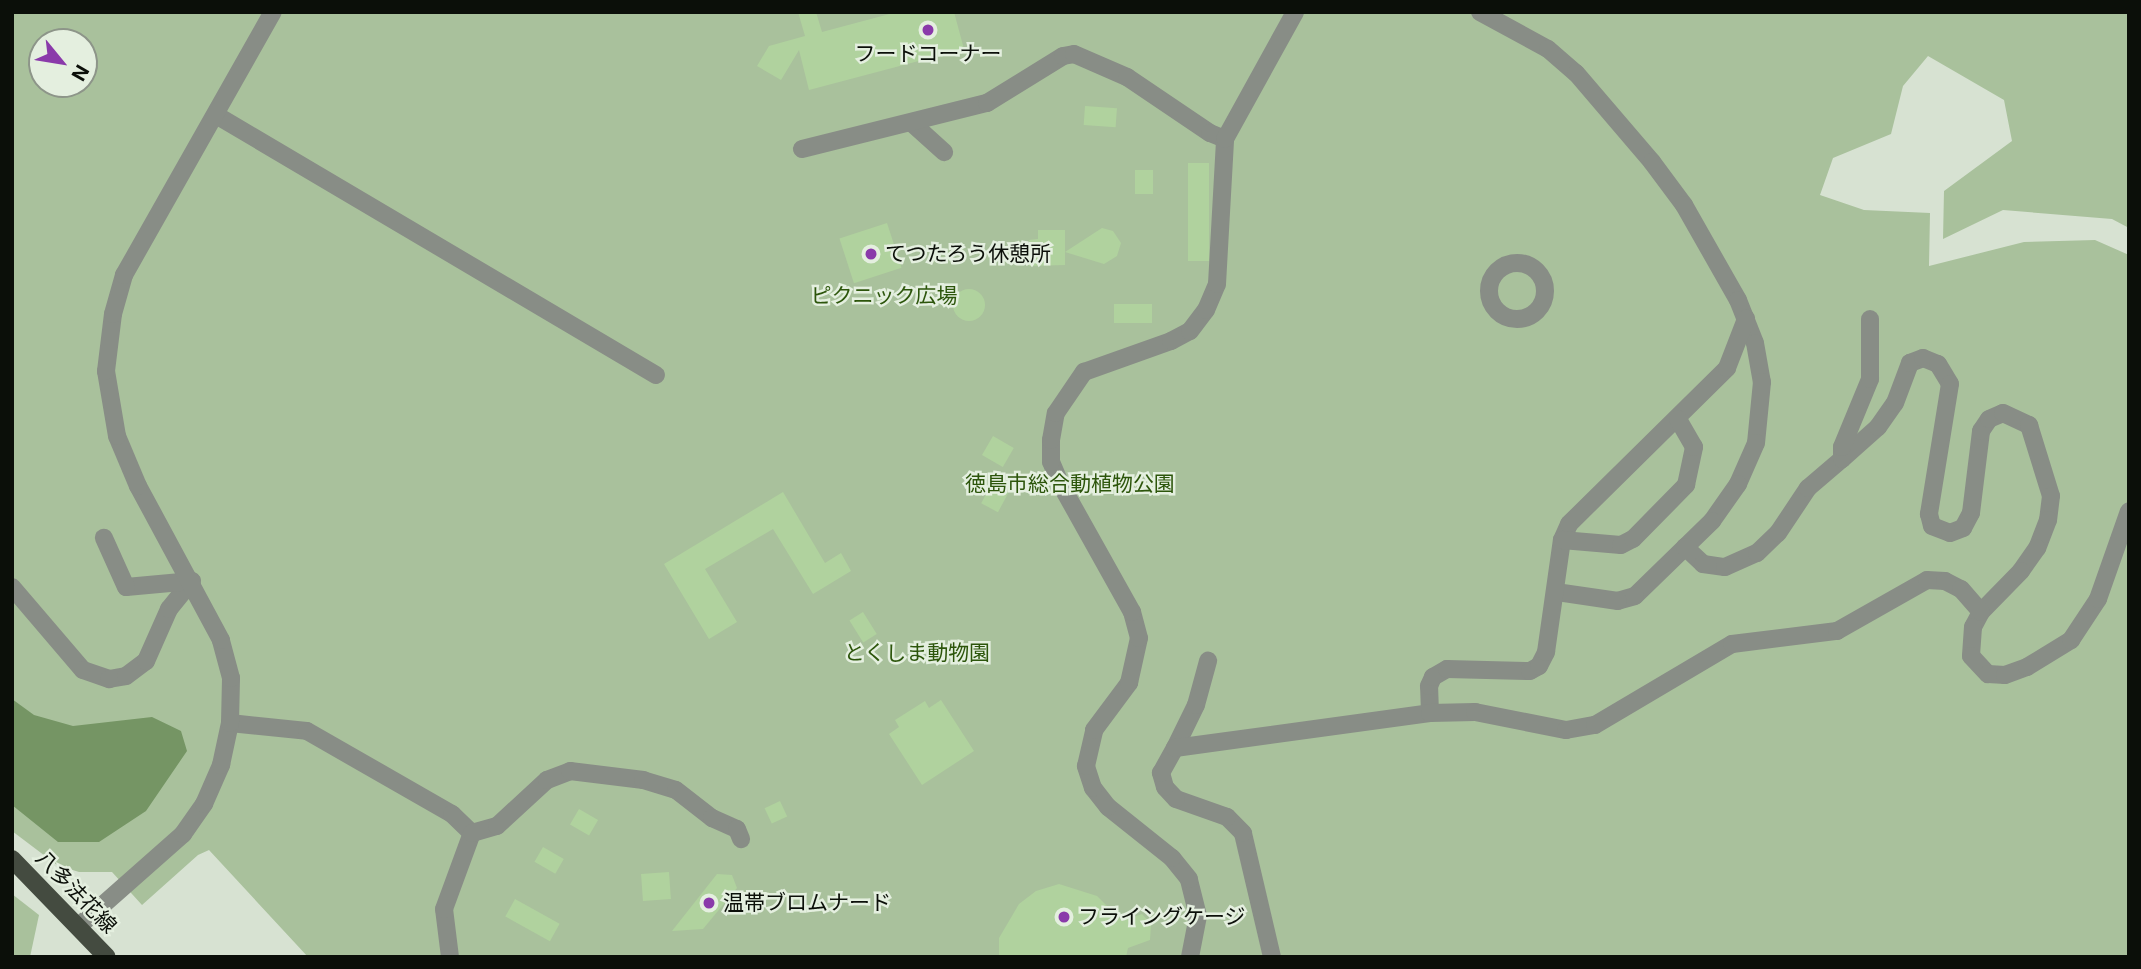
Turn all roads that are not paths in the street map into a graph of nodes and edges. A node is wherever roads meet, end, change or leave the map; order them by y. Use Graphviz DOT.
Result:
graph roads {
  1 [pos="273,12"];
  2 [pos="1295,12"];
  3 [pos="1480,12"];
  4 [pos="216,115"];
  5 [pos="914,124"];
  6 [pos="1226,139"];
  7 [pos="802,149"];
  8 [pos="944,152"];
  9 [pos="1746,319"];
  10 [pos="1870,319"];
  11 [pos="656,375"];
  12 [pos="1678,419"];
  13 [pos="1842,459"];
  14 [pos="2129,510"];
  15 [pos="104,538"];
  16 [pos="1562,540"];
  17 [pos="1685,547"];
  18 [pos="192,581"];
  19 [pos="12,587"];
  20 [pos="1556,593"];
  21 [pos="1981,612"];
  22 [pos="1208,661"];
  23 [pos="1430,713"];
  24 [pos="230,723"];
  25 [pos="1175,748"];
  26 [pos="472,833"];
  27 [pos="741,839"];
  28 [pos="12,859"];
  29 [pos="79,926"];
  30 [pos="1196,939"];
  31 [pos="107,957"];
  32 [pos="450,957"];
  33 [pos="1189,957"];
  34 [pos="1205,957"];
  35 [pos="1272,957"];
  1 -- 4 [label="street"];
  2 -- 6 [label="street"];
  3 -- 9 [label="street"];
  4 -- 11 [label="street"];
  4 -- 18 [label="street"];
  5 -- 6 [label="street"];
  5 -- 7 [label="street"];
  5 -- 8 [label="street"];
  6 -- 30 [label="street"];
  9 -- 12 [label="street"];
  9 -- 17 [label="street"];
  10 -- 13 [label="street"];
  12 -- 16 [label="street"];
  12 -- 16 [label="street"];
  13 -- 17 [label="street"];
  13 -- 21 [label="street"];
  14 -- 21 [label="street"];
  15 -- 18 [label="street"];
  16 -- 20 [label="street"];
  17 -- 20 [label="street"];
  18 -- 19 [label="street"];
  18 -- 24 [label="street"];
  20 -- 23 [label="street"];
  21 -- 23 [label="street"];
  22 -- 25 [label="street"];
  23 -- 25 [label="street"];
  24 -- 26 [label="street"];
  24 -- 29 [label="street"];
  25 -- 35 [label="street"];
  26 -- 27 [label="street"];
  26 -- 32 [label="street"];
  28 -- 29 [label="main road, 八多法花線"];
  29 -- 31 [label="main road, 八多法花線"];
  30 -- 33 [label="street"];
  30 -- 34 [label="street"];
}
